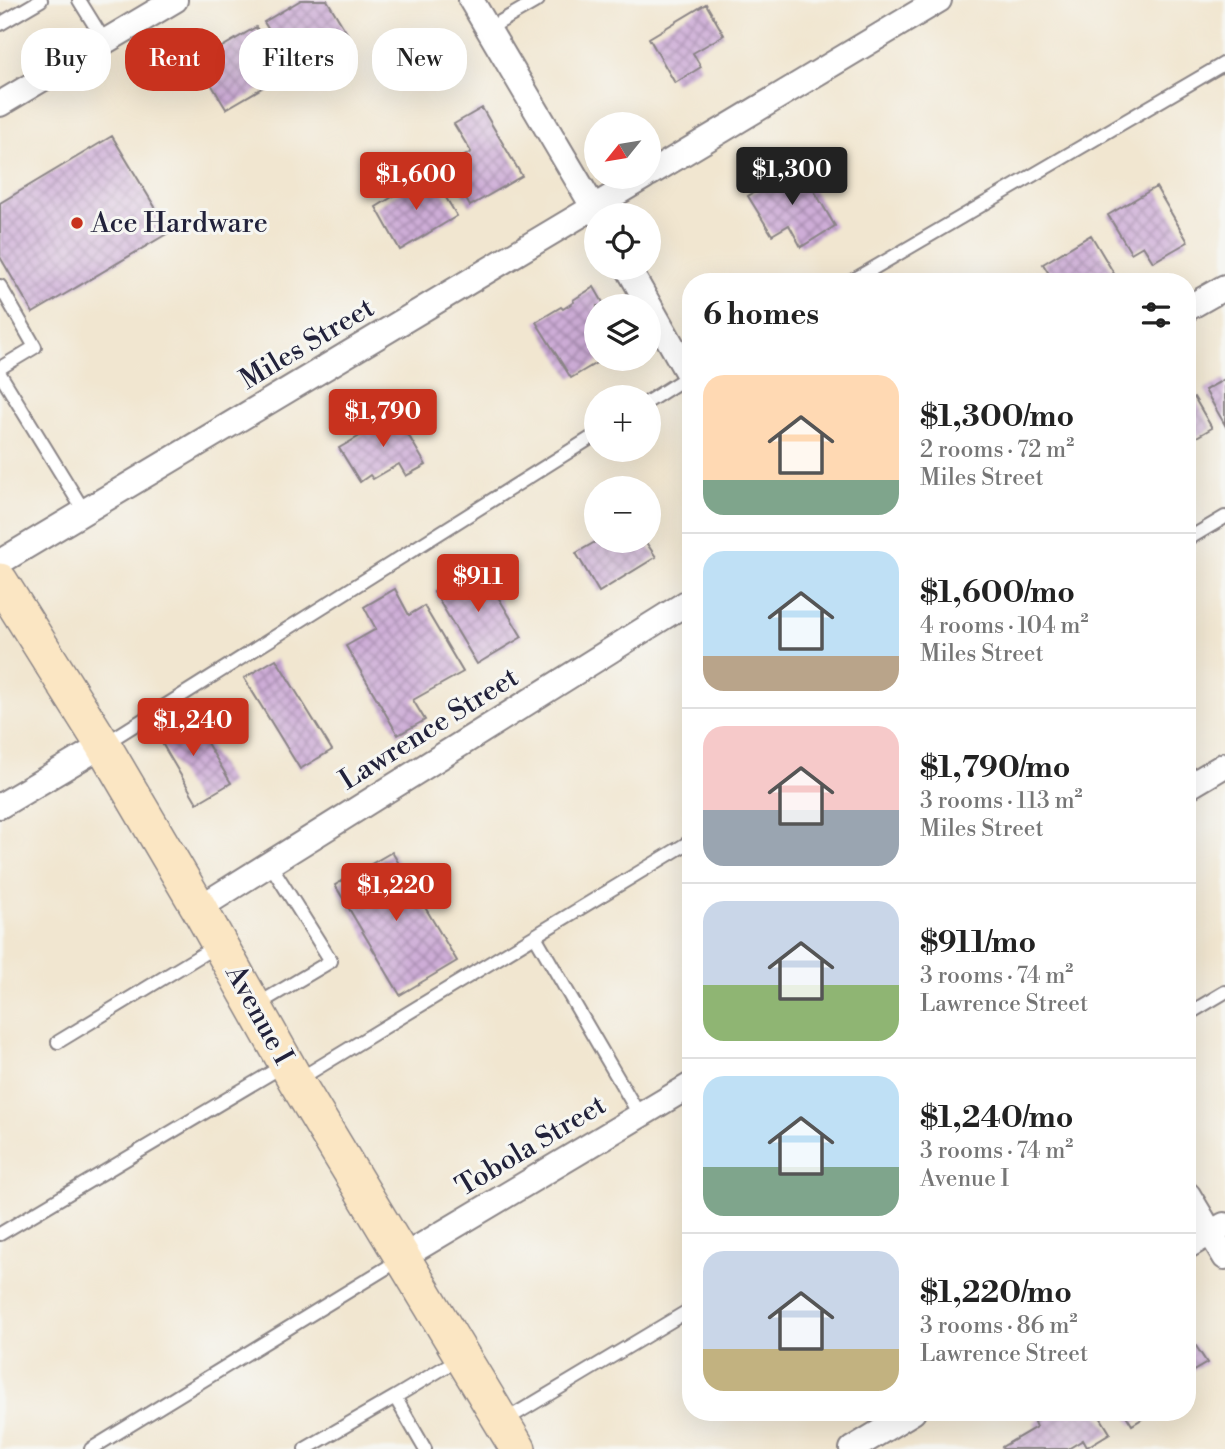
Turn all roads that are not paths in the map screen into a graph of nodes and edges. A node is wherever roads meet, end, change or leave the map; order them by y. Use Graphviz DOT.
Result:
graph roads {
  1 [pos="41,0"];
  2 [pos="79,0"];
  3 [pos="175,0"];
  4 [pos="471,0"];
  5 [pos="538,0"];
  6 [pos="939,0"];
  7 [pos="0,24"];
  8 [pos="97,28"];
  9 [pos="488,29"];
  10 [pos="111,37"];
  11 [pos="1225,63"];
  12 [pos="22,91"];
  13 [pos="0,104"];
  14 [pos="662,166"];
  15 [pos="627,189"];
  16 [pos="590,203"];
  17 [pos="607,203"];
  18 [pos="584,217"];
  19 [pos="865,273"];
  20 [pos="635,280"];
  21 [pos="0,286"];
  22 [pos="1225,287"];
  23 [pos="1196,303"];
  24 [pos="682,361"];
  25 [pos="0,368"];
  26 [pos="0,374"];
  27 [pos="682,381"];
  28 [pos="661,394"];
  29 [pos="584,442"];
  30 [pos="84,512"];
  31 [pos="1225,517"];
  32 [pos="1196,534"];
  33 [pos="0,562"];
  34 [pos="0,581"];
  35 [pos="682,606"];
  36 [pos="103,745"];
  37 [pos="1225,765"];
  38 [pos="1196,782"];
  39 [pos="0,806"];
  40 [pos="682,846"];
  41 [pos="270,864"];
  42 [pos="199,908"];
  43 [pos="535,936"];
  44 [pos="219,944"];
  45 [pos="1225,992"];
  46 [pos="254,1007"];
  47 [pos="1196,1009"];
  48 [pos="58,1042"];
  49 [pos="291,1072"];
  50 [pos="682,1090"];
  51 [pos="640,1116"];
  52 [pos="1196,1204"];
  53 [pos="1218,1229"];
  54 [pos="0,1234"];
  55 [pos="1196,1241"];
  56 [pos="1225,1257"];
  57 [pos="401,1258"];
  58 [pos="682,1316"];
  59 [pos="461,1357"];
  60 [pos="395,1397"];
  61 [pos="898,1421"];
  62 [pos="509,1436"];
  63 [pos="91,1449"];
  64 [pos="305,1449"];
  65 [pos="425,1449"];
  66 [pos="852,1449"];
  1 -- 7 [label="lane"];
  2 -- 8 [label="lane"];
  3 -- 10 [label="street"];
  4 -- 9 [label="street"];
  5 -- 9 [label="lane"];
  6 -- 14 [label="street"];
  9 -- 16 [label="street"];
  11 -- 19 [label="lane"];
  12 -- 13 [label="street"];
  15 -- 17 [label="street, Miles Street"];
  18 -- 30 [label="street, Miles Street"];
  20 -- 24 [label="street"];
  21 -- 25 [label="lane"];
  22 -- 23 [label="street"];
  26 -- 30 [label="lane"];
  27 -- 28 [label="lane"];
  29 -- 36 [label="lane"];
  30 -- 33 [label="street, Miles Street"];
  31 -- 32 [label="lane"];
  34 -- 36 [label="main road, Avenue I"];
  35 -- 41 [label="street, Lawrence Street"];
  36 -- 39 [label="street"];
  36 -- 42 [label="main road, Avenue I"];
  37 -- 38 [label="street"];
  40 -- 43 [label="lane"];
  41 -- 42 [label="street, Lawrence Street"];
  41 -- 46 [label="lane"];
  42 -- 44 [label="main road, Avenue I"];
  43 -- 49 [label="lane"];
  43 -- 51 [label="lane"];
  44 -- 46 [label="main road, Avenue I"];
  44 -- 48 [label="lane"];
  45 -- 47 [label="lane"];
  46 -- 49 [label="main road, Avenue I"];
  49 -- 54 [label="lane"];
  49 -- 57 [label="main road, Avenue I"];
  50 -- 51 [label="street, Tobola Street"];
  51 -- 57 [label="street, Tobola Street"];
  52 -- 53 [label="street"];
  53 -- 55 [label="street"];
  53 -- 56 [label="street"];
  57 -- 59 [label="main road, Avenue I"];
  57 -- 63 [label="lane"];
  58 -- 62 [label="lane"];
  59 -- 60 [label="lane"];
  59 -- 62 [label="main road, Avenue I"];
  60 -- 64 [label="lane"];
  60 -- 65 [label="lane"];
  61 -- 66 [label="street"];
}
